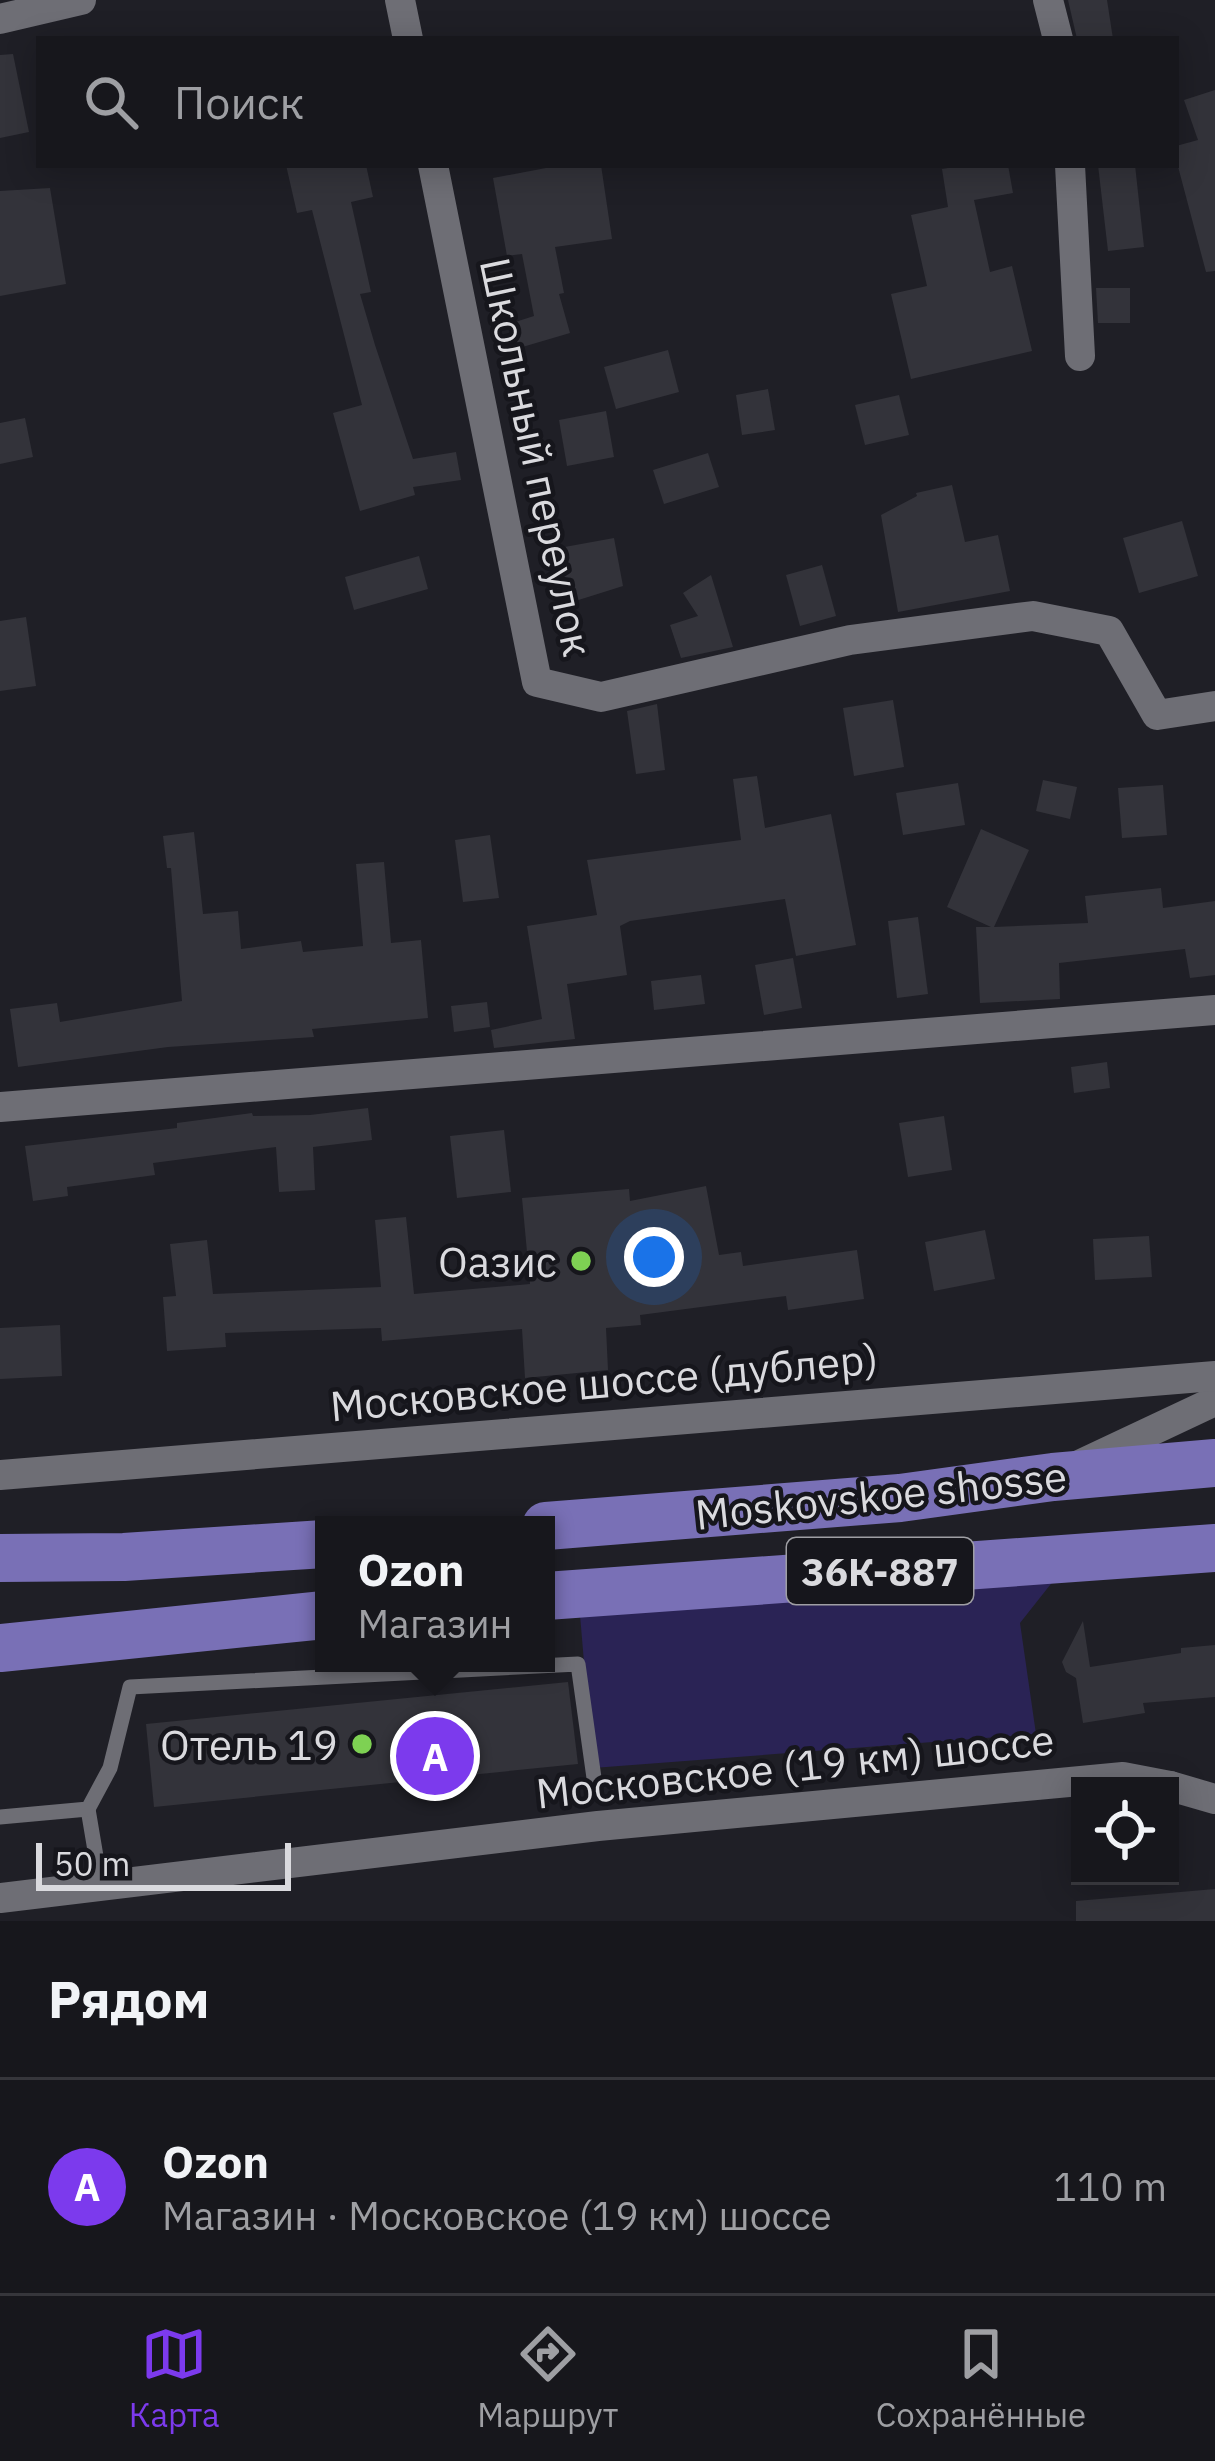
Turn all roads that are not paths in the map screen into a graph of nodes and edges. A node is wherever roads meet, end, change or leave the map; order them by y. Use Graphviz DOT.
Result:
graph roads {
  1 [pos="81,0"];
  2 [pos="400,0"];
  3 [pos="1048,0"];
  4 [pos="0,19"];
  5 [pos="407,36"];
  6 [pos="1057,36"];
  7 [pos="434,168"];
  8 [pos="1070,168"];
  9 [pos="1080,356"];
  10 [pos="1215,706"];
  11 [pos="1215,1010"];
  12 [pos="0,1107"];
  13 [pos="1215,1376"];
  14 [pos="1215,1401"];
  15 [pos="1215,1462"];
  16 [pos="0,1474"];
  17 [pos="1053,1477"];
  18 [pos="555,1525"];
  19 [pos="315,1545"];
  20 [pos="1215,1548"];
  21 [pos="234,1551"];
  22 [pos="124,1557"];
  23 [pos="0,1558"];
  24 [pos="555,1595"];
  25 [pos="315,1616"];
  26 [pos="248,1622"];
  27 [pos="131,1633"];
  28 [pos="0,1648"];
  29 [pos="555,1665"];
  30 [pos="423,1672"];
  31 [pos="594,1778"];
  32 [pos="1071,1782"];
  33 [pos="1179,1789"];
  34 [pos="1215,1799"];
  35 [pos="88,1809"];
  36 [pos="0,1816"];
  37 [pos="100,1886"];
  38 [pos="0,1898"];
  1 -- 4 [label="street"];
  2 -- 5 [label="street"];
  3 -- 6 [label="street"];
  7 -- 10 [label="street, Школьный переулок"];
  8 -- 9 [label="street"];
  11 -- 12 [label="street"];
  13 -- 16 [label="street, Московское шоссе (дублер)"];
  14 -- 17 [label="street"];
  15 -- 17 [label="main road, Moskovskoe shosse / 36К-887"];
  17 -- 18 [label="main road, Moskovskoe shosse / 36К-887"];
  19 -- 21 [label="main road"];
  20 -- 24 [label="main road, Moskovskoe shosse / 36К-887"];
  21 -- 22 [label="main road"];
  21 -- 26 [label="main road"];
  22 -- 23 [label="main road"];
  22 -- 27 [label="main road"];
  25 -- 26 [label="main road"];
  26 -- 27 [label="main road"];
  27 -- 28 [label="main road"];
  29 -- 31 [label="lane"];
  30 -- 35 [label="lane"];
  32 -- 37 [label="street, Московское (19 км) шоссе"];
  33 -- 34 [label="street, Московское (19 км) шоссе"];
  35 -- 36 [label="lane"];
  35 -- 37 [label="lane"];
  37 -- 38 [label="street, Московское (19 км) шоссе"];
}
